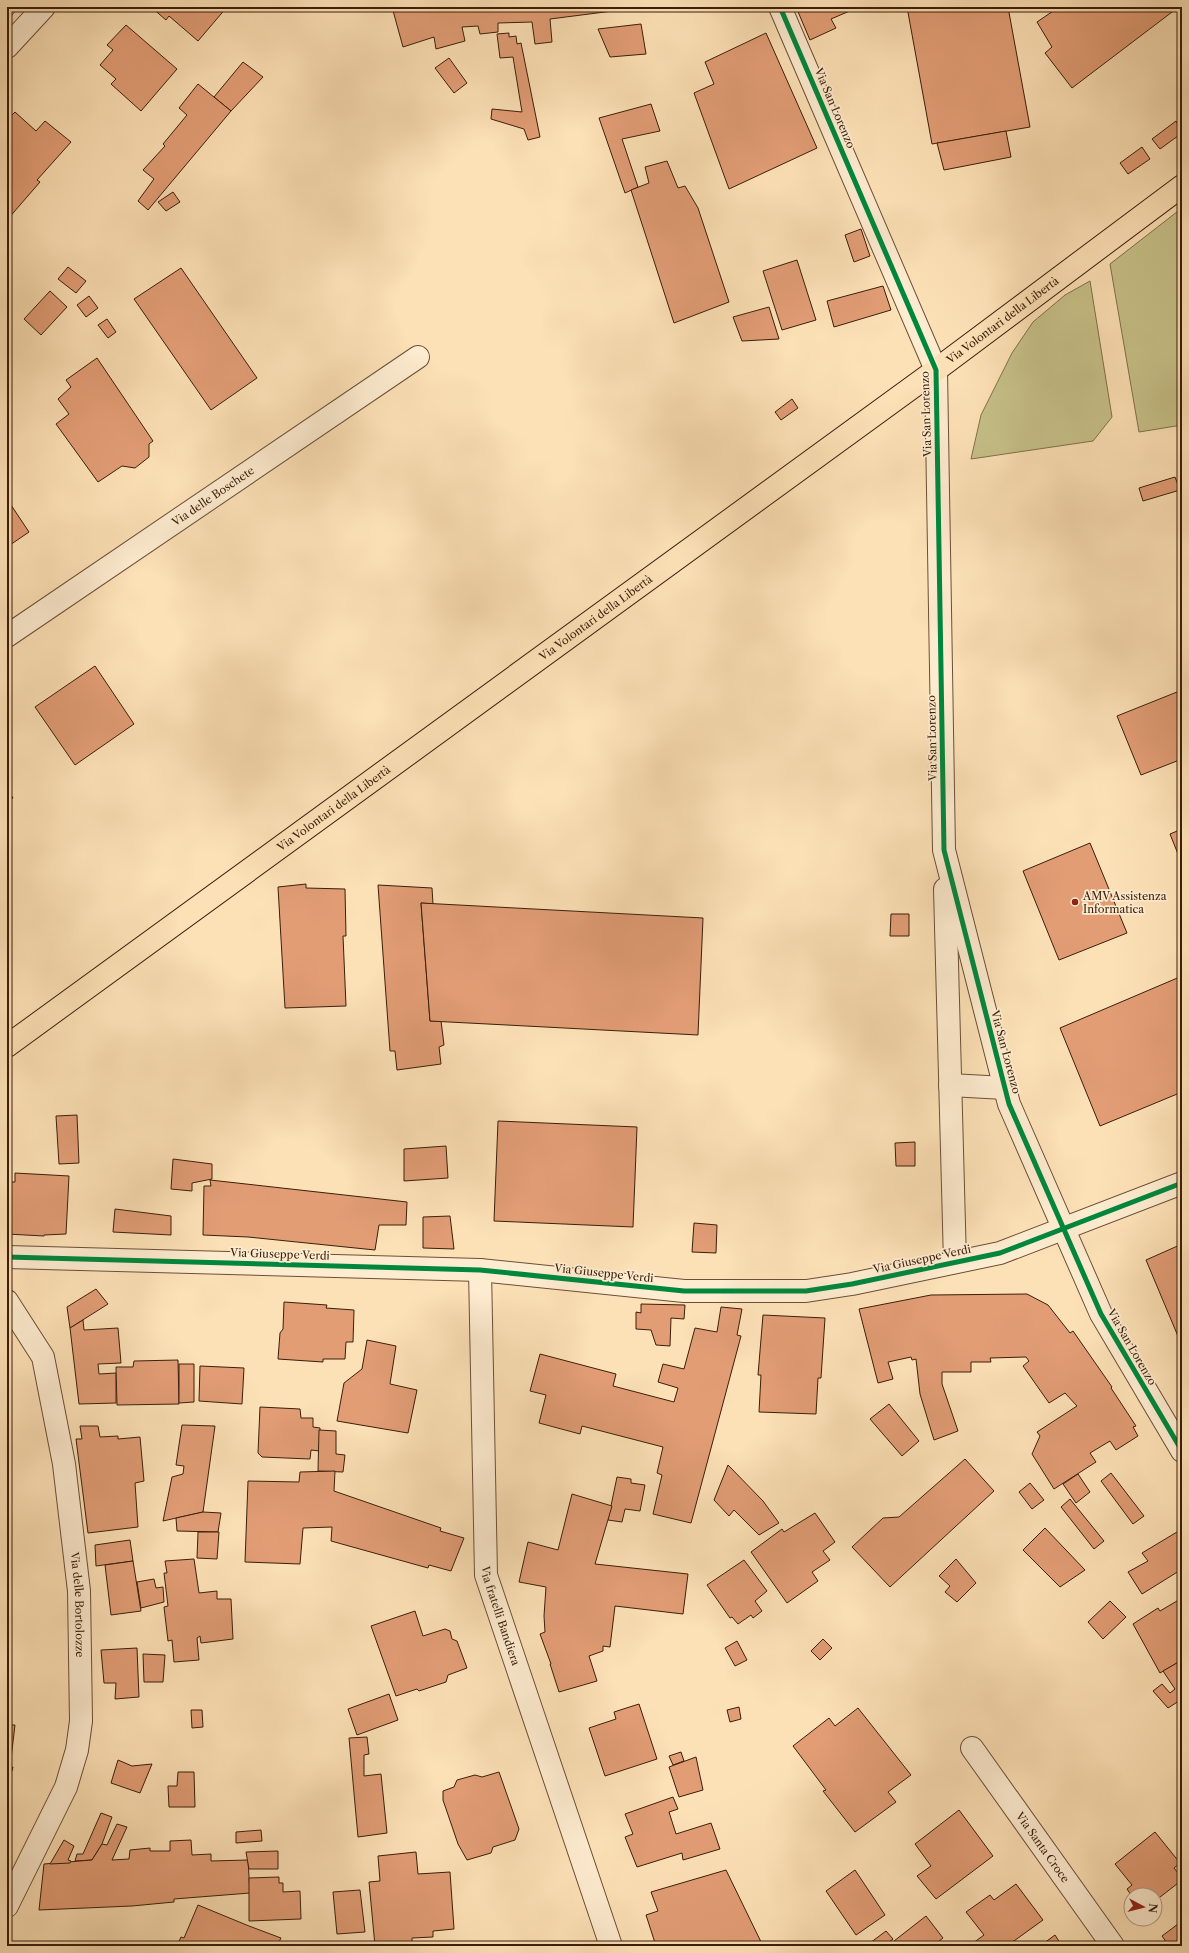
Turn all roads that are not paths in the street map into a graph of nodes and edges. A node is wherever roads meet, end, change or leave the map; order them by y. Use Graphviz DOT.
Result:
graph roads {
  1 [pos="44,7"];
  2 [pos="780,7"];
  3 [pos="7,47"];
  4 [pos="1182,186"];
  5 [pos="418,357"];
  6 [pos="936,370"];
  7 [pos="7,636"];
  8 [pos="944,850"];
  9 [pos="7,1046"];
  10 [pos="950,1085"];
  11 [pos="1005,1088"];
  12 [pos="1182,1183"];
  13 [pos="1064,1229"];
  14 [pos="7,1257"];
  15 [pos="955,1262"];
  16 [pos="480,1270"];
  17 [pos="7,1301"];
  18 [pos="1173,1420"];
  19 [pos="1182,1451"];
  20 [pos="972,1748"];
  21 [pos="7,1906"];
  22 [pos="611,1946"];
  23 [pos="1113,1946"];
  1 -- 3 [label="street"];
  2 -- 6 [label="street, Via San Lorenzo"];
  4 -- 6 [label="main road, Via Volontari della Libertà"];
  5 -- 7 [label="street, Via delle Boschete"];
  6 -- 8 [label="street, Via San Lorenzo"];
  6 -- 9 [label="main road, Via Volontari della Libertà"];
  8 -- 10 [label="street, Via San Lorenzo"];
  8 -- 11 [label="street, Via San Lorenzo"];
  10 -- 11 [label="street, Via San Lorenzo"];
  10 -- 15 [label="street, Via San Lorenzo"];
  11 -- 13 [label="street, Via San Lorenzo"];
  12 -- 13 [label="street, Via Giuseppe Verdi"];
  13 -- 15 [label="street, Via Giuseppe Verdi"];
  13 -- 18 [label="street, Via San Lorenzo"];
  14 -- 16 [label="street, Via Giuseppe Verdi"];
  15 -- 16 [label="street, Via Giuseppe Verdi"];
  16 -- 22 [label="street, Via fratelli Bandiera"];
  17 -- 21 [label="street, Via delle Bortolozze"];
  18 -- 19 [label="street, Via San Lorenzo"];
  20 -- 23 [label="street, Via Santa Croce"];
}
